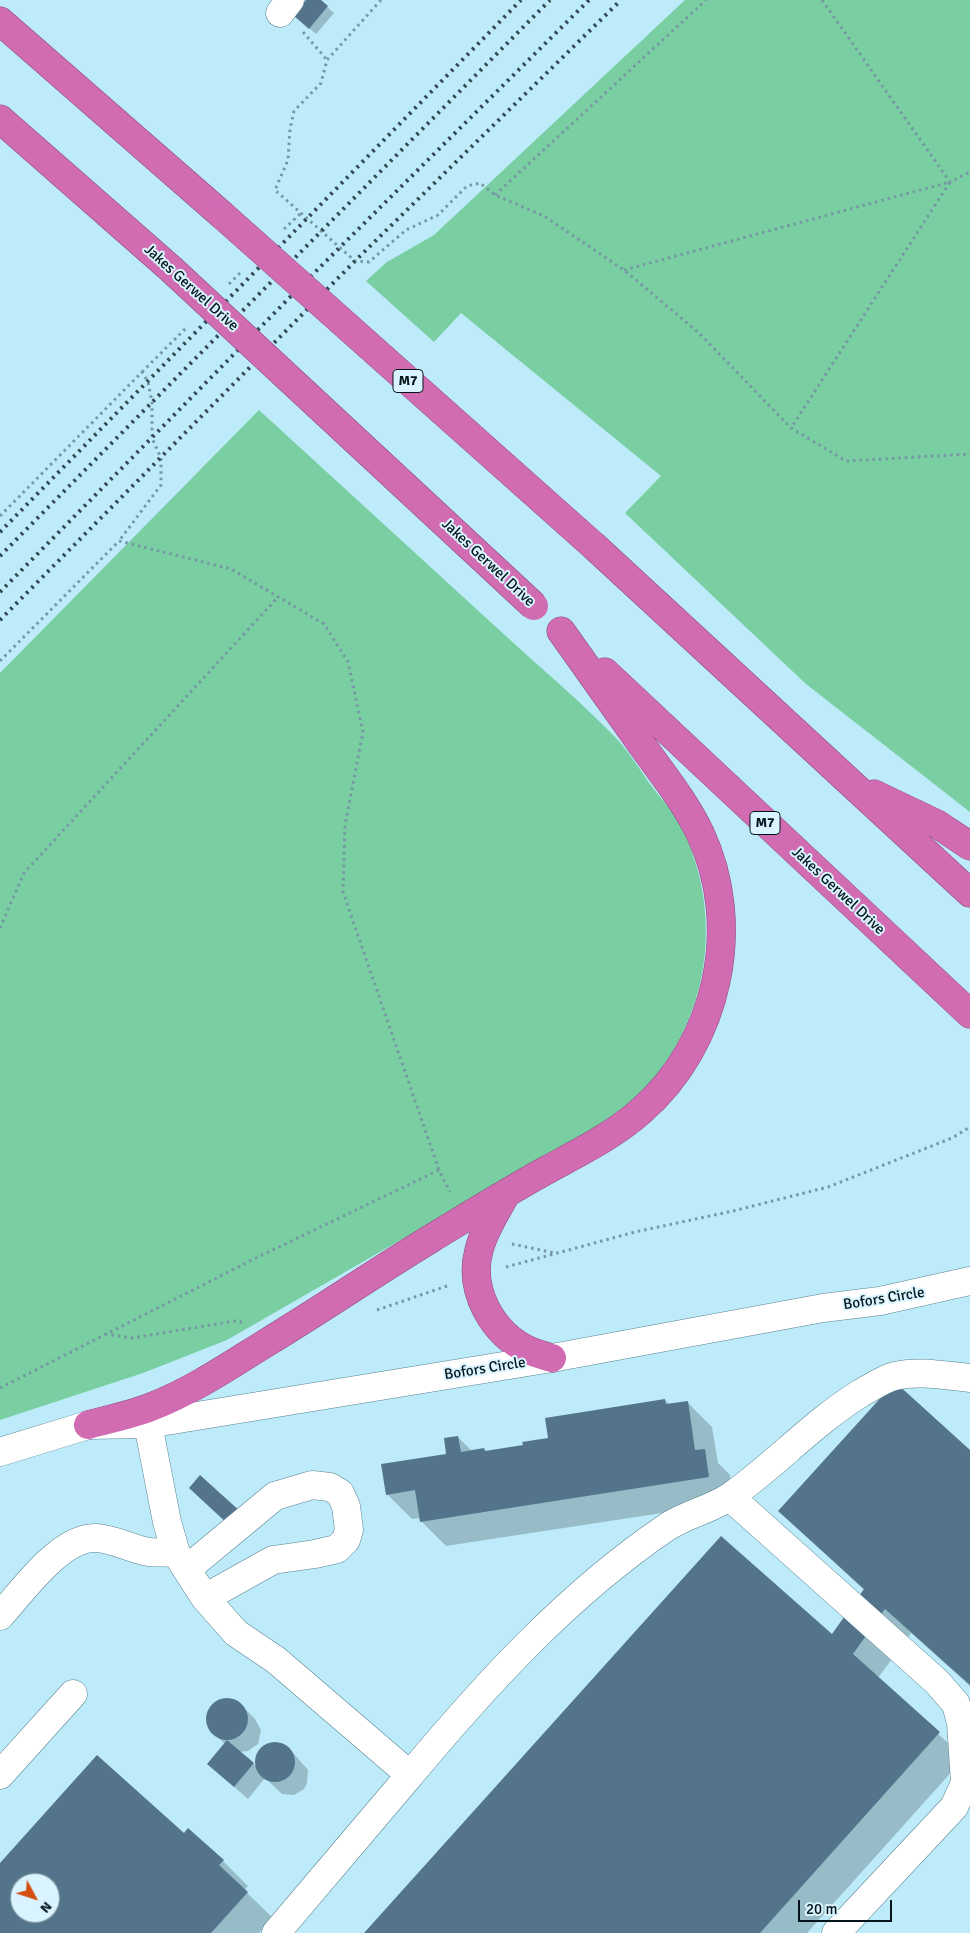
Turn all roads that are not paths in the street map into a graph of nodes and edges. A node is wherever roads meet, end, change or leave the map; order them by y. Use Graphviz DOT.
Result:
graph roads {
  1 [pos="0,21"];
  2 [pos="0,119"];
  3 [pos="561,631"];
  4 [pos="852,784"];
  5 [pos="970,846"];
  6 [pos="970,892"];
  7 [pos="970,1014"];
  8 [pos="506,1193"];
  9 [pos="970,1281"];
  10 [pos="552,1358"];
  11 [pos="970,1378"];
  12 [pos="148,1424"];
  13 [pos="88,1425"];
  14 [pos="0,1452"];
  15 [pos="730,1497"];
  16 [pos="181,1561"];
  17 [pos="205,1598"];
  18 [pos="0,1616"];
  19 [pos="72,1694"];
  20 [pos="0,1775"];
  21 [pos="410,1775"];
  22 [pos="276,1933"];
  23 [pos="836,1933"];
  1 -- 4 [label="highway, M7, bridge"];
  2 -- 3 [label="highway, Jakes Gerwel Drive / M7, bridge"];
  3 -- 7 [label="highway, Jakes Gerwel Drive / M7"];
  3 -- 8 [label="highway"];
  4 -- 5 [label="highway"];
  4 -- 6 [label="highway, M7"];
  8 -- 10 [label="highway"];
  8 -- 13 [label="highway"];
  9 -- 10 [label="street, Bofors Circle"];
  10 -- 12 [label="street, Bofors Circle"];
  11 -- 15 [label="street"];
  12 -- 13 [label="street, Bofors Circle"];
  12 -- 16 [label="street"];
  13 -- 14 [label="street, Bofors Circle"];
  15 -- 21 [label="street"];
  15 -- 23 [label="street"];
  16 -- 17 [label="street"];
  16 -- 17 [label="street"];
  16 -- 18 [label="street"];
  17 -- 21 [label="street"];
  19 -- 20 [label="street"];
  21 -- 22 [label="street"];
}
